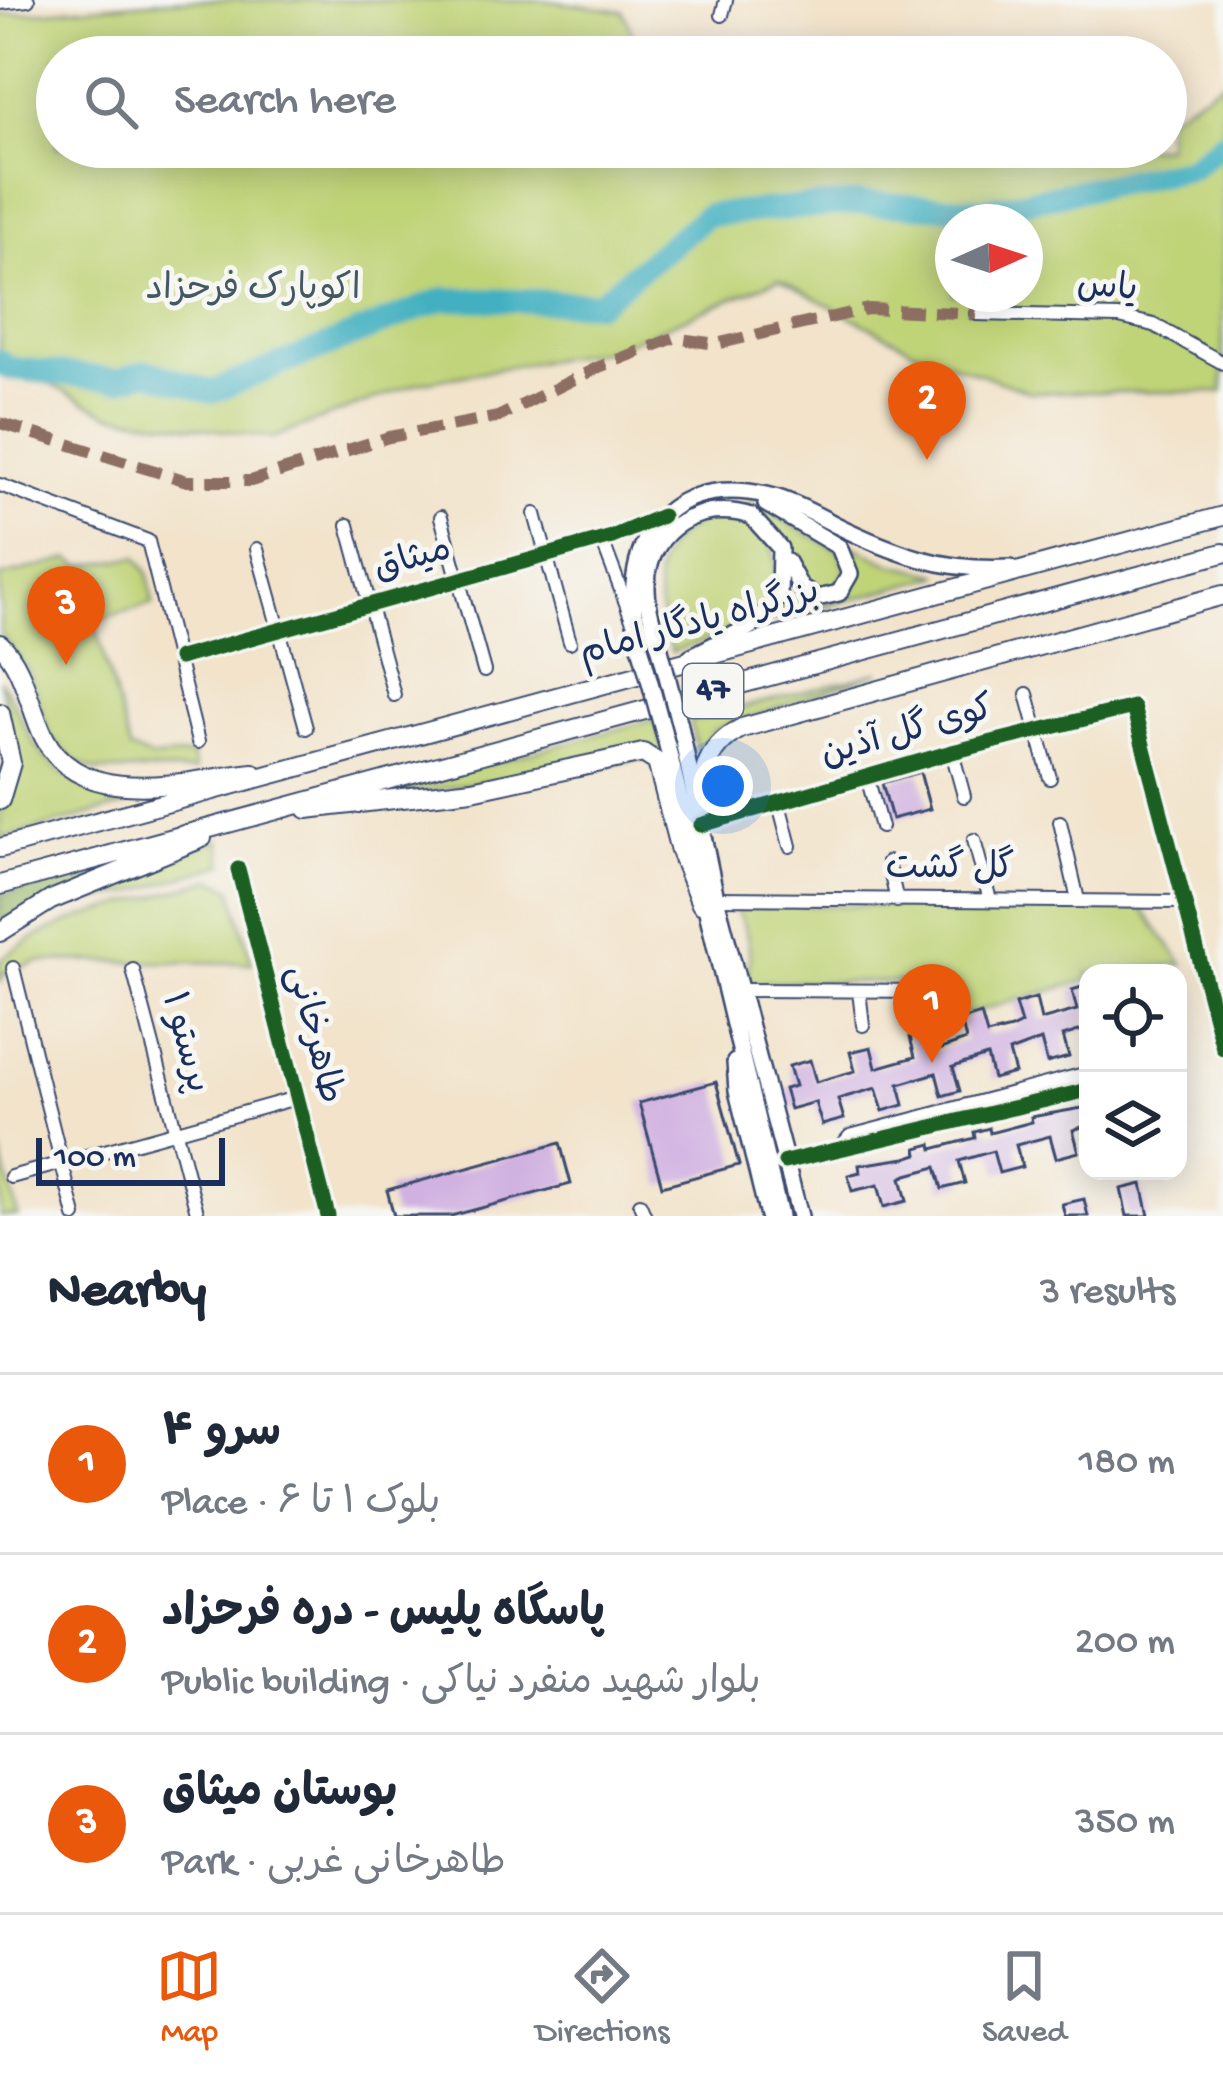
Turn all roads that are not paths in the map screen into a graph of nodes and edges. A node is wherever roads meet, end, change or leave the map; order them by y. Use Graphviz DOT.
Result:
graph roads {
  1 [pos="28,0"];
  2 [pos="726,0"];
  3 [pos="0,3"];
  4 [pos="722,15"];
  5 [pos="976,314"];
  6 [pos="1223,363"];
  7 [pos="0,485"];
  8 [pos="742,495"];
  9 [pos="535,514"];
  10 [pos="662,516"];
  11 [pos="1223,516"];
  12 [pos="441,517"];
  13 [pos="347,525"];
  14 [pos="602,540"];
  15 [pos="780,548"];
  16 [pos="257,549"];
  17 [pos="1223,554"];
  18 [pos="547,555"];
  19 [pos="1061,564"];
  20 [pos="459,578"];
  21 [pos="1223,595"];
  22 [pos="370,605"];
  23 [pos="633,622"];
  24 [pos="280,629"];
  25 [pos="570,642"];
  26 [pos="0,644"];
  27 [pos="179,658"];
  28 [pos="678,664"];
  29 [pos="0,665"];
  30 [pos="484,671"];
  31 [pos="26,692"];
  32 [pos="1027,694"];
  33 [pos="394,695"];
  34 [pos="0,712"];
  35 [pos="306,728"];
  36 [pos="1037,729"];
  37 [pos="198,742"];
  38 [pos="952,752"];
  39 [pos="305,766"];
  40 [pos="867,777"];
  41 [pos="1050,778"];
  42 [pos="964,796"];
  43 [pos="0,800"];
  44 [pos="778,801"];
  45 [pos="254,815"];
  46 [pos="1060,823"];
  47 [pos="701,825"];
  48 [pos="881,827"];
  49 [pos="974,840"];
  50 [pos="790,846"];
  51 [pos="0,848"];
  52 [pos="888,862"];
  53 [pos="238,869"];
  54 [pos="0,885"];
  55 [pos="989,900"];
  56 [pos="1078,900"];
  57 [pos="709,901"];
  58 [pos="897,901"];
  59 [pos="1184,902"];
  60 [pos="0,932"];
  61 [pos="13,968"];
  62 [pos="134,970"];
  63 [pos="743,991"];
  64 [pos="859,991"];
  65 [pos="942,991"];
  66 [pos="863,1024"];
  67 [pos="735,1035"];
  68 [pos="1223,1048"];
  69 [pos="1079,1075"];
  70 [pos="1079,1092"];
  71 [pos="296,1098"];
  72 [pos="176,1131"];
  73 [pos="839,1149"];
  74 [pos="785,1162"];
  75 [pos="61,1163"];
  76 [pos="10,1177"];
  77 [pos="75,1216"];
  78 [pos="198,1216"];
  79 [pos="328,1216"];
  80 [pos="768,1216"];
  81 [pos="780,1216"];
  82 [pos="800,1216"];
  1 -- 3 [label="street"];
  2 -- 4 [label="street"];
  5 -- 6 [label="street, یاس"];
  7 -- 27 [label="street"];
  8 -- 10 [label="main road"];
  8 -- 15 [label="main road"];
  8 -- 19 [label="main road"];
  9 -- 18 [label="street"];
  10 -- 14 [label="street, میثاق"];
  10 -- 23 [label="main road"];
  11 -- 19 [label="highway, بزرگراه یادگار امام / 47"];
  12 -- 20 [label="street"];
  13 -- 22 [label="street"];
  14 -- 18 [label="street, میثاق"];
  14 -- 23 [label="street"];
  15 -- 28 [label="main road"];
  15 -- 47 [label="main road, bridge"];
  16 -- 24 [label="street"];
  17 -- 45 [label="highway, بزرگراه یادگار امام / 47"];
  18 -- 20 [label="street, میثاق"];
  18 -- 25 [label="street"];
  19 -- 28 [label="highway, بزرگراه یادگار امام / 47"];
  20 -- 22 [label="street, میثاق"];
  20 -- 30 [label="street"];
  21 -- 47 [label="highway"];
  22 -- 24 [label="street, میثاق"];
  22 -- 33 [label="street"];
  23 -- 57 [label="main road, bridge"];
  24 -- 27 [label="street, میثاق"];
  24 -- 35 [label="street"];
  26 -- 31 [label="highway"];
  27 -- 37 [label="street"];
  28 -- 39 [label="highway, بزرگراه یادگار امام / 47"];
  29 -- 31 [label="highway"];
  31 -- 39 [label="highway"];
  32 -- 36 [label="street"];
  34 -- 43 [label="highway"];
  36 -- 38 [label="street, کوی گل آذین"];
  36 -- 41 [label="street"];
  36 -- 59 [label="street, کوی گل آذین"];
  38 -- 40 [label="street, کوی گل آذین"];
  38 -- 42 [label="street"];
  39 -- 51 [label="highway, بزرگراه یادگار امام / 47"];
  40 -- 44 [label="street, کوی گل آذین"];
  40 -- 48 [label="street"];
  44 -- 47 [label="street, کوی گل آذین"];
  44 -- 50 [label="street"];
  45 -- 54 [label="highway, بزرگراه یادگار امام / 47"];
  45 -- 57 [label="highway"];
  45 -- 60 [label="highway"];
  46 -- 56 [label="street"];
  47 -- 57 [label="main road"];
  49 -- 55 [label="street"];
  52 -- 58 [label="street"];
  53 -- 71 [label="street, طاهرخانی"];
  55 -- 56 [label="street, گل گشت"];
  55 -- 58 [label="street, گل گشت"];
  56 -- 59 [label="street, گل گشت"];
  57 -- 58 [label="street, گل گشت"];
  57 -- 63 [label="main road"];
  57 -- 67 [label="main road"];
  59 -- 68 [label="street"];
  61 -- 75 [label="street"];
  62 -- 72 [label="street, پرستو ۱"];
  63 -- 64 [label="street"];
  63 -- 74 [label="main road"];
  64 -- 65 [label="street"];
  64 -- 66 [label="street"];
  67 -- 80 [label="main road"];
  67 -- 81 [label="main road"];
  69 -- 73 [label="street"];
  70 -- 73 [label="street"];
  71 -- 72 [label="street"];
  71 -- 79 [label="street, طاهرخانی"];
  72 -- 75 [label="street"];
  72 -- 78 [label="street, پرستو ۱"];
  73 -- 74 [label="street"];
  74 -- 82 [label="main road"];
  75 -- 76 [label="street"];
  75 -- 77 [label="street"];
}
